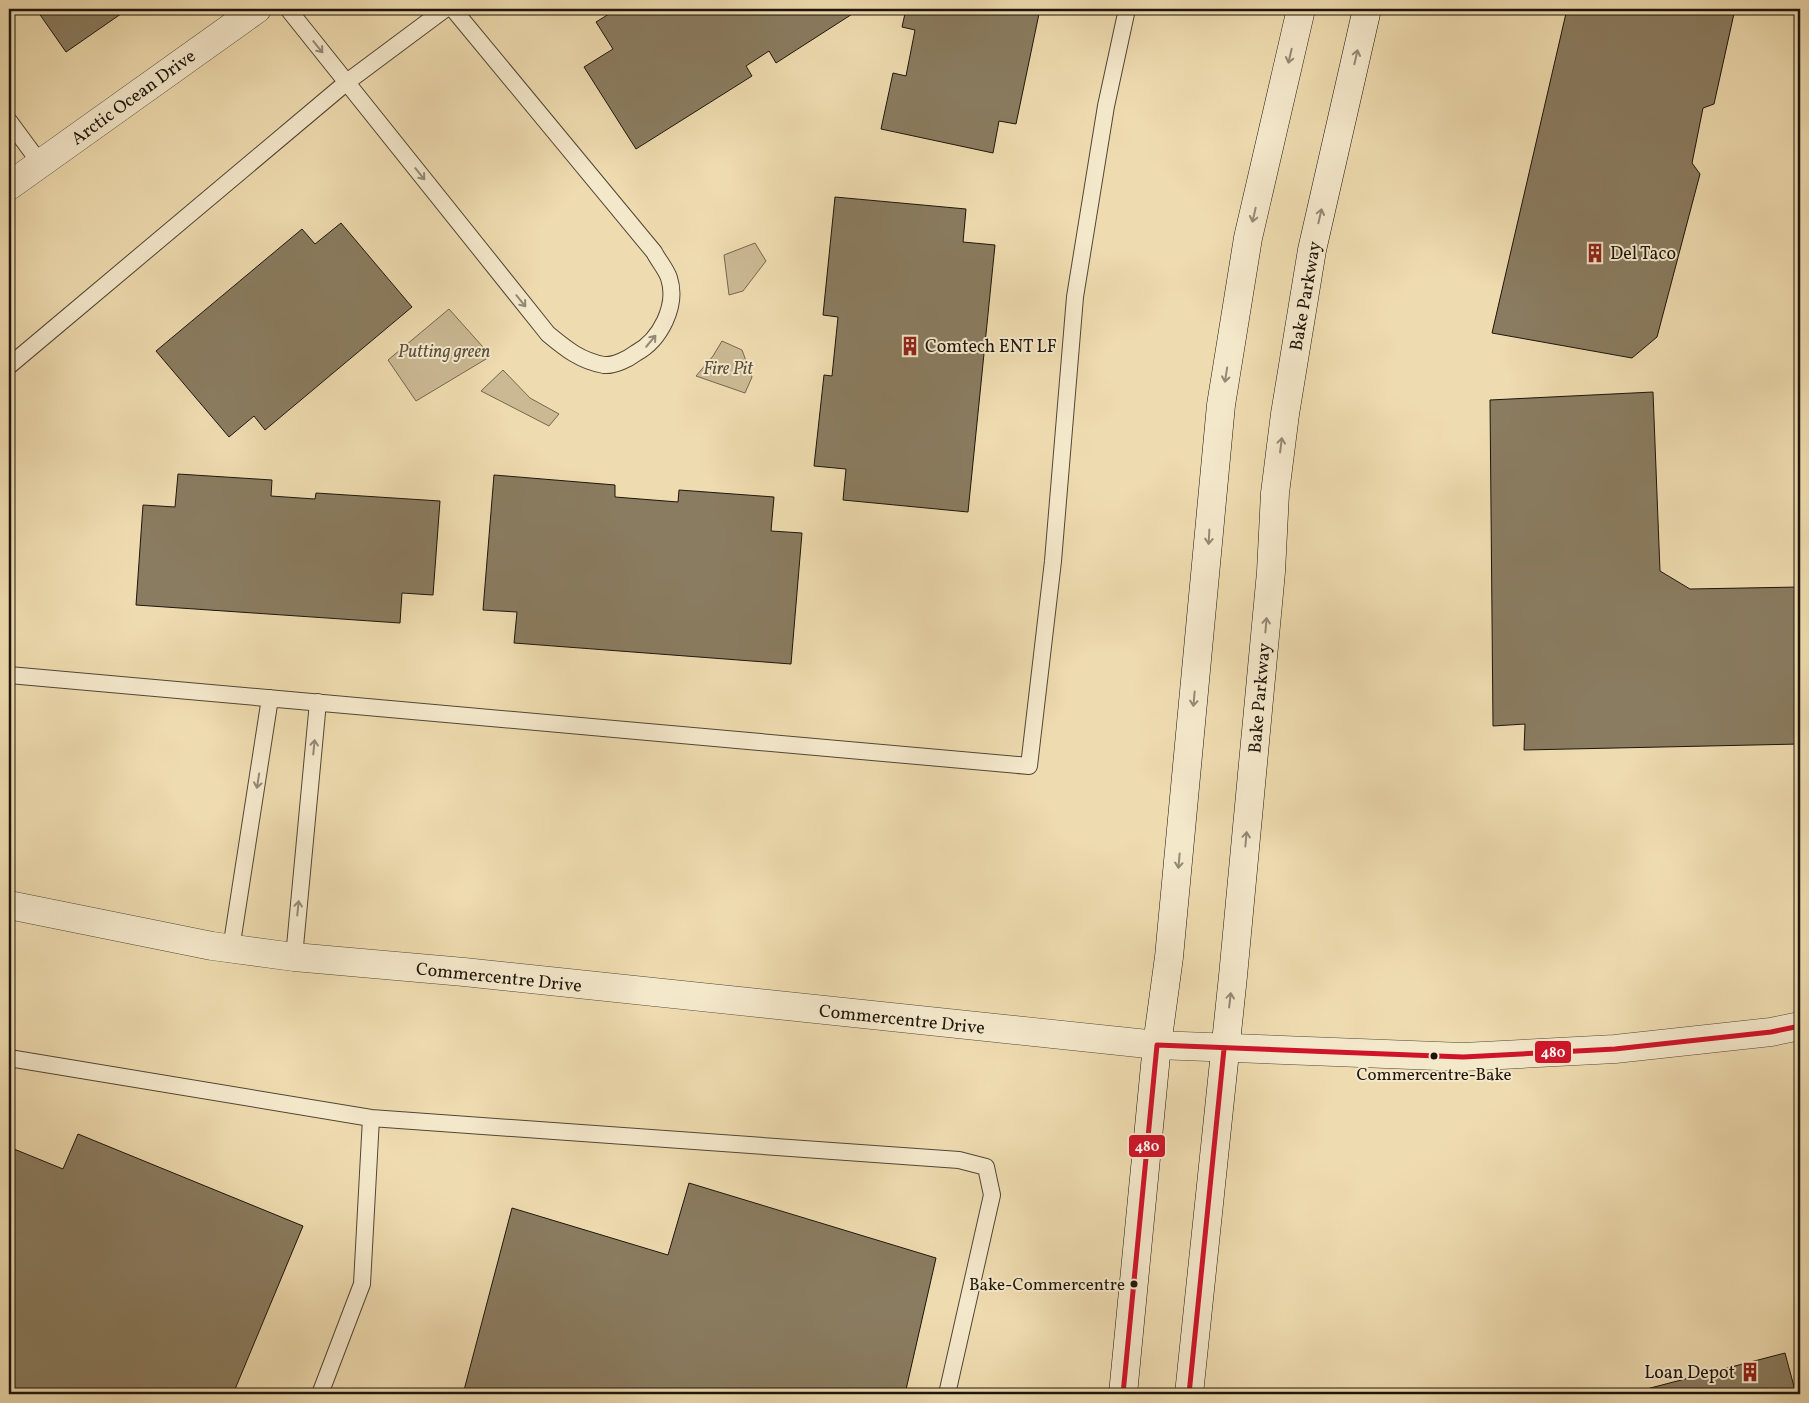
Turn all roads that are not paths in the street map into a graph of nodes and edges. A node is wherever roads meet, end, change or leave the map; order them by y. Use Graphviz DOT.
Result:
graph roads {
  1 [pos="257,9"];
  2 [pos="288,9"];
  3 [pos="445,9"];
  4 [pos="453,9"];
  5 [pos="1127,9"];
  6 [pos="1301,9"];
  7 [pos="1367,9"];
  8 [pos="346,82"];
  9 [pos="9,121"];
  10 [pos="40,164"];
  11 [pos="9,186"];
  12 [pos="9,366"];
  13 [pos="9,674"];
  14 [pos="270,698"];
  15 [pos="318,702"];
  16 [pos="9,905"];
  17 [pos="232,949"];
  18 [pos="294,957"];
  19 [pos="1800,1026"];
  20 [pos="1157,1045"];
  21 [pos="1224,1049"];
  22 [pos="9,1058"];
  23 [pos="371,1118"];
  24 [pos="320,1394"];
  25 [pos="947,1394"];
  26 [pos="1122,1394"];
  27 [pos="1189,1394"];
  1 -- 10 [label="main road, Arctic Ocean Drive"];
  2 -- 8 [label="lane, one-way"];
  3 -- 8 [label="lane"];
  8 -- 4 [label="lane, one-way"];
  5 -- 15 [label="lane"];
  6 -- 20 [label="main road, one-way"];
  21 -- 7 [label="main road, Bake Parkway, one-way"];
  8 -- 12 [label="lane"];
  9 -- 10 [label="lane"];
  10 -- 11 [label="main road, Arctic Ocean Drive"];
  13 -- 14 [label="lane"];
  14 -- 15 [label="lane"];
  14 -- 17 [label="lane, one-way"];
  18 -- 15 [label="lane, one-way"];
  16 -- 17 [label="main road, Commercentre Drive"];
  17 -- 18 [label="main road, Commercentre Drive"];
  18 -- 20 [label="main road, Commercentre Drive"];
  19 -- 21 [label="main road, Commercentre Drive"];
  20 -- 21 [label="main road, Commercentre Drive"];
  20 -- 26 [label="main road"];
  21 -- 27 [label="main road, Bake Parkway"];
  22 -- 23 [label="lane"];
  23 -- 24 [label="lane"];
  23 -- 25 [label="lane"];
}
